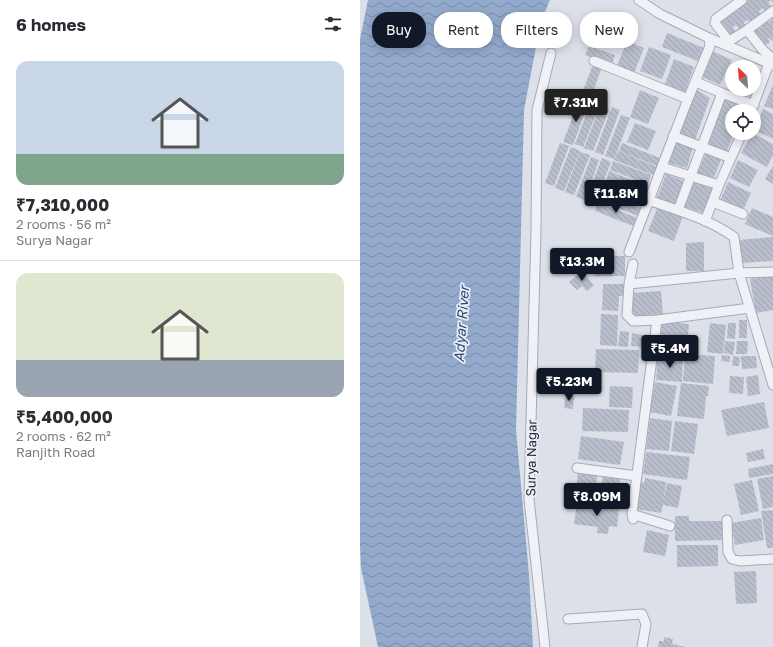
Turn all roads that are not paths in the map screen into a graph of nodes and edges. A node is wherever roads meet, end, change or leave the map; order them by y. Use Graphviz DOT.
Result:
graph roads {
  1 [pos="640,0"];
  2 [pos="742,0"];
  3 [pos="773,11"];
  4 [pos="747,30"];
  5 [pos="709,38"];
  6 [pos="551,53"];
  7 [pos="772,60"];
  8 [pos="594,61"];
  9 [pos="696,82"];
  10 [pos="722,93"];
  11 [pos="688,99"];
  12 [pos="744,104"];
  13 [pos="754,104"];
  14 [pos="673,136"];
  15 [pos="739,140"];
  16 [pos="702,147"];
  17 [pos="731,158"];
  18 [pos="662,167"];
  19 [pos="690,176"];
  20 [pos="719,185"];
  21 [pos="648,200"];
  22 [pos="713,202"];
  23 [pos="678,210"];
  24 [pos="743,214"];
  25 [pos="705,221"];
  26 [pos="629,252"];
  27 [pos="633,264"];
  28 [pos="773,272"];
  29 [pos="739,273"];
  30 [pos="629,284"];
  31 [pos="750,308"];
  32 [pos="657,320"];
  33 [pos="773,385"];
  34 [pos="577,468"];
  35 [pos="637,476"];
  36 [pos="727,520"];
  37 [pos="670,526"];
  38 [pos="773,559"];
  39 [pos="568,619"];
  40 [pos="545,647"];
  41 [pos="642,647"];
  1 -- 5 [label="street"];
  2 -- 4 [label="street"];
  3 -- 4 [label="street"];
  4 -- 7 [label="street"];
  5 -- 7 [label="street"];
  5 -- 9 [label="street"];
  6 -- 40 [label="street, Surya Nagar"];
  7 -- 13 [label="street"];
  8 -- 11 [label="street"];
  9 -- 10 [label="street"];
  9 -- 11 [label="street"];
  10 -- 12 [label="street"];
  10 -- 16 [label="street"];
  11 -- 14 [label="street"];
  14 -- 16 [label="street"];
  14 -- 18 [label="street"];
  15 -- 17 [label="street"];
  16 -- 17 [label="street"];
  16 -- 19 [label="street"];
  17 -- 20 [label="street"];
  18 -- 19 [label="street"];
  18 -- 21 [label="street"];
  19 -- 20 [label="street"];
  19 -- 23 [label="street"];
  20 -- 22 [label="street"];
  21 -- 23 [label="street"];
  21 -- 26 [label="street"];
  22 -- 24 [label="street"];
  22 -- 25 [label="street"];
  23 -- 25 [label="street"];
  25 -- 29 [label="street"];
  27 -- 30 [label="street"];
  28 -- 29 [label="street"];
  29 -- 30 [label="street"];
  29 -- 31 [label="street"];
  30 -- 32 [label="street"];
  31 -- 32 [label="street"];
  31 -- 33 [label="street"];
  32 -- 35 [label="street"];
  34 -- 35 [label="street"];
  35 -- 37 [label="street"];
  36 -- 38 [label="street"];
  39 -- 41 [label="street"];
}
